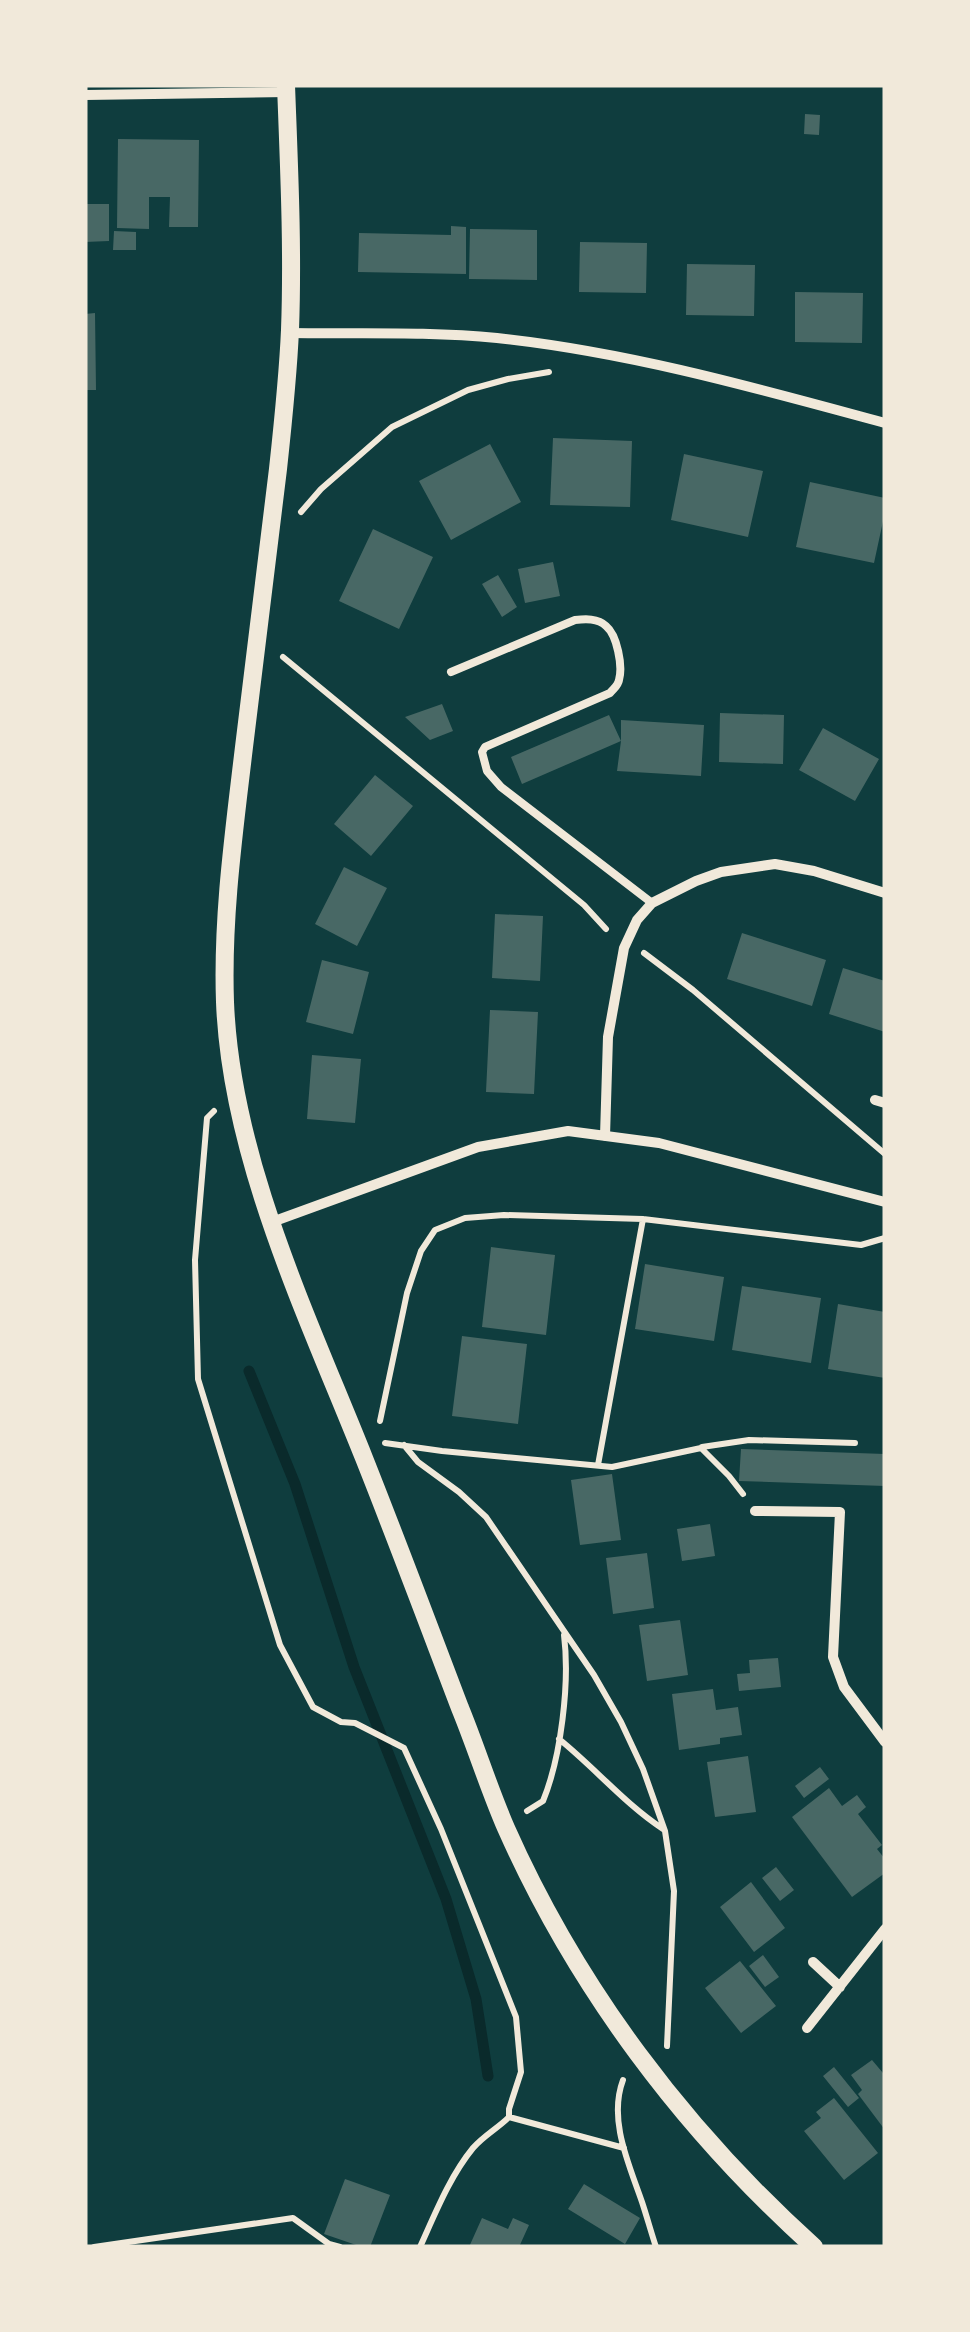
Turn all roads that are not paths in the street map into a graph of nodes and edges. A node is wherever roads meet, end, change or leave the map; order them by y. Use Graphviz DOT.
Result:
graph roads {
  1 [pos="287,89"];
  2 [pos="85,95"];
  3 [pos="290,333"];
  4 [pos="885,423"];
  5 [pos="451,672"];
  6 [pos="885,893"];
  7 [pos="652,903"];
  8 [pos="605,1136"];
  9 [pos="885,1202"];
  10 [pos="272,1222"];
  11 [pos="755,1511"];
  12 [pos="885,1742"];
  13 [pos="885,1929"];
  14 [pos="813,1962"];
  15 [pos="840,1987"];
  16 [pos="807,2028"];
  17 [pos="814,2247"];
  1 -- 2 [label="street"];
  1 -- 3 [label="street"];
  3 -- 4 [label="street"];
  3 -- 10 [label="street"];
  5 -- 7 [label="lane"];
  6 -- 7 [label="street"];
  7 -- 8 [label="street"];
  8 -- 9 [label="street"];
  8 -- 10 [label="street"];
  10 -- 17 [label="street"];
  11 -- 12 [label="street"];
  13 -- 15 [label="street"];
  14 -- 15 [label="street"];
  15 -- 16 [label="street"];
}
